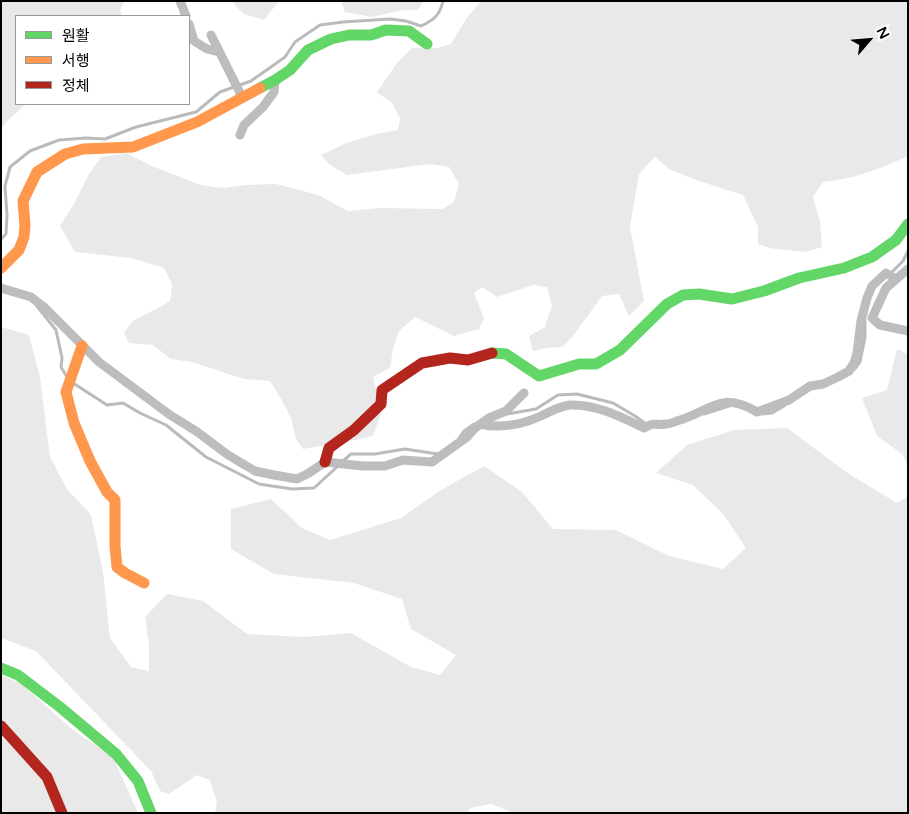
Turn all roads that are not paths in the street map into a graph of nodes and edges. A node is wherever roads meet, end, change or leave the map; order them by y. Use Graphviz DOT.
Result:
graph roads {
  1 [pos="180,1"];
  2 [pos="186,15"];
  3 [pos="190,28"];
  4 [pos="211,35"];
  5 [pos="427,44"];
  6 [pos="219,52"];
  7 [pos="275,80"];
  8 [pos="241,94"];
  9 [pos="240,135"];
  10 [pos="908,224"];
  11 [pos="1,268"];
  12 [pos="908,269"];
  13 [pos="895,279"];
  14 [pos="1,288"];
  15 [pos="908,331"];
  16 [pos="82,346"];
  17 [pos="524,393"];
  18 [pos="480,424"];
  19 [pos="325,462"];
  20 [pos="144,583"];
  21 [pos="1,668"];
  22 [pos="1,726"];
  23 [pos="62,813"];
  24 [pos="151,813"];
  1 -- 2 [label="street"];
  3 -- 6 [label="street"];
  4 -- 6 [label="street"];
  5 -- 7 [label="street"];
  6 -- 8 [label="street"];
  7 -- 8 [label="street"];
  7 -- 9 [label="street"];
  8 -- 11 [label="street"];
  10 -- 19 [label="street"];
  12 -- 13 [label="street"];
  13 -- 15 [label="street"];
  13 -- 18 [label="street"];
  14 -- 16 [label="street"];
  16 -- 19 [label="street"];
  16 -- 20 [label="street"];
  17 -- 18 [label="street"];
  18 -- 19 [label="street"];
  21 -- 24 [label="street"];
  22 -- 23 [label="street"];
}
